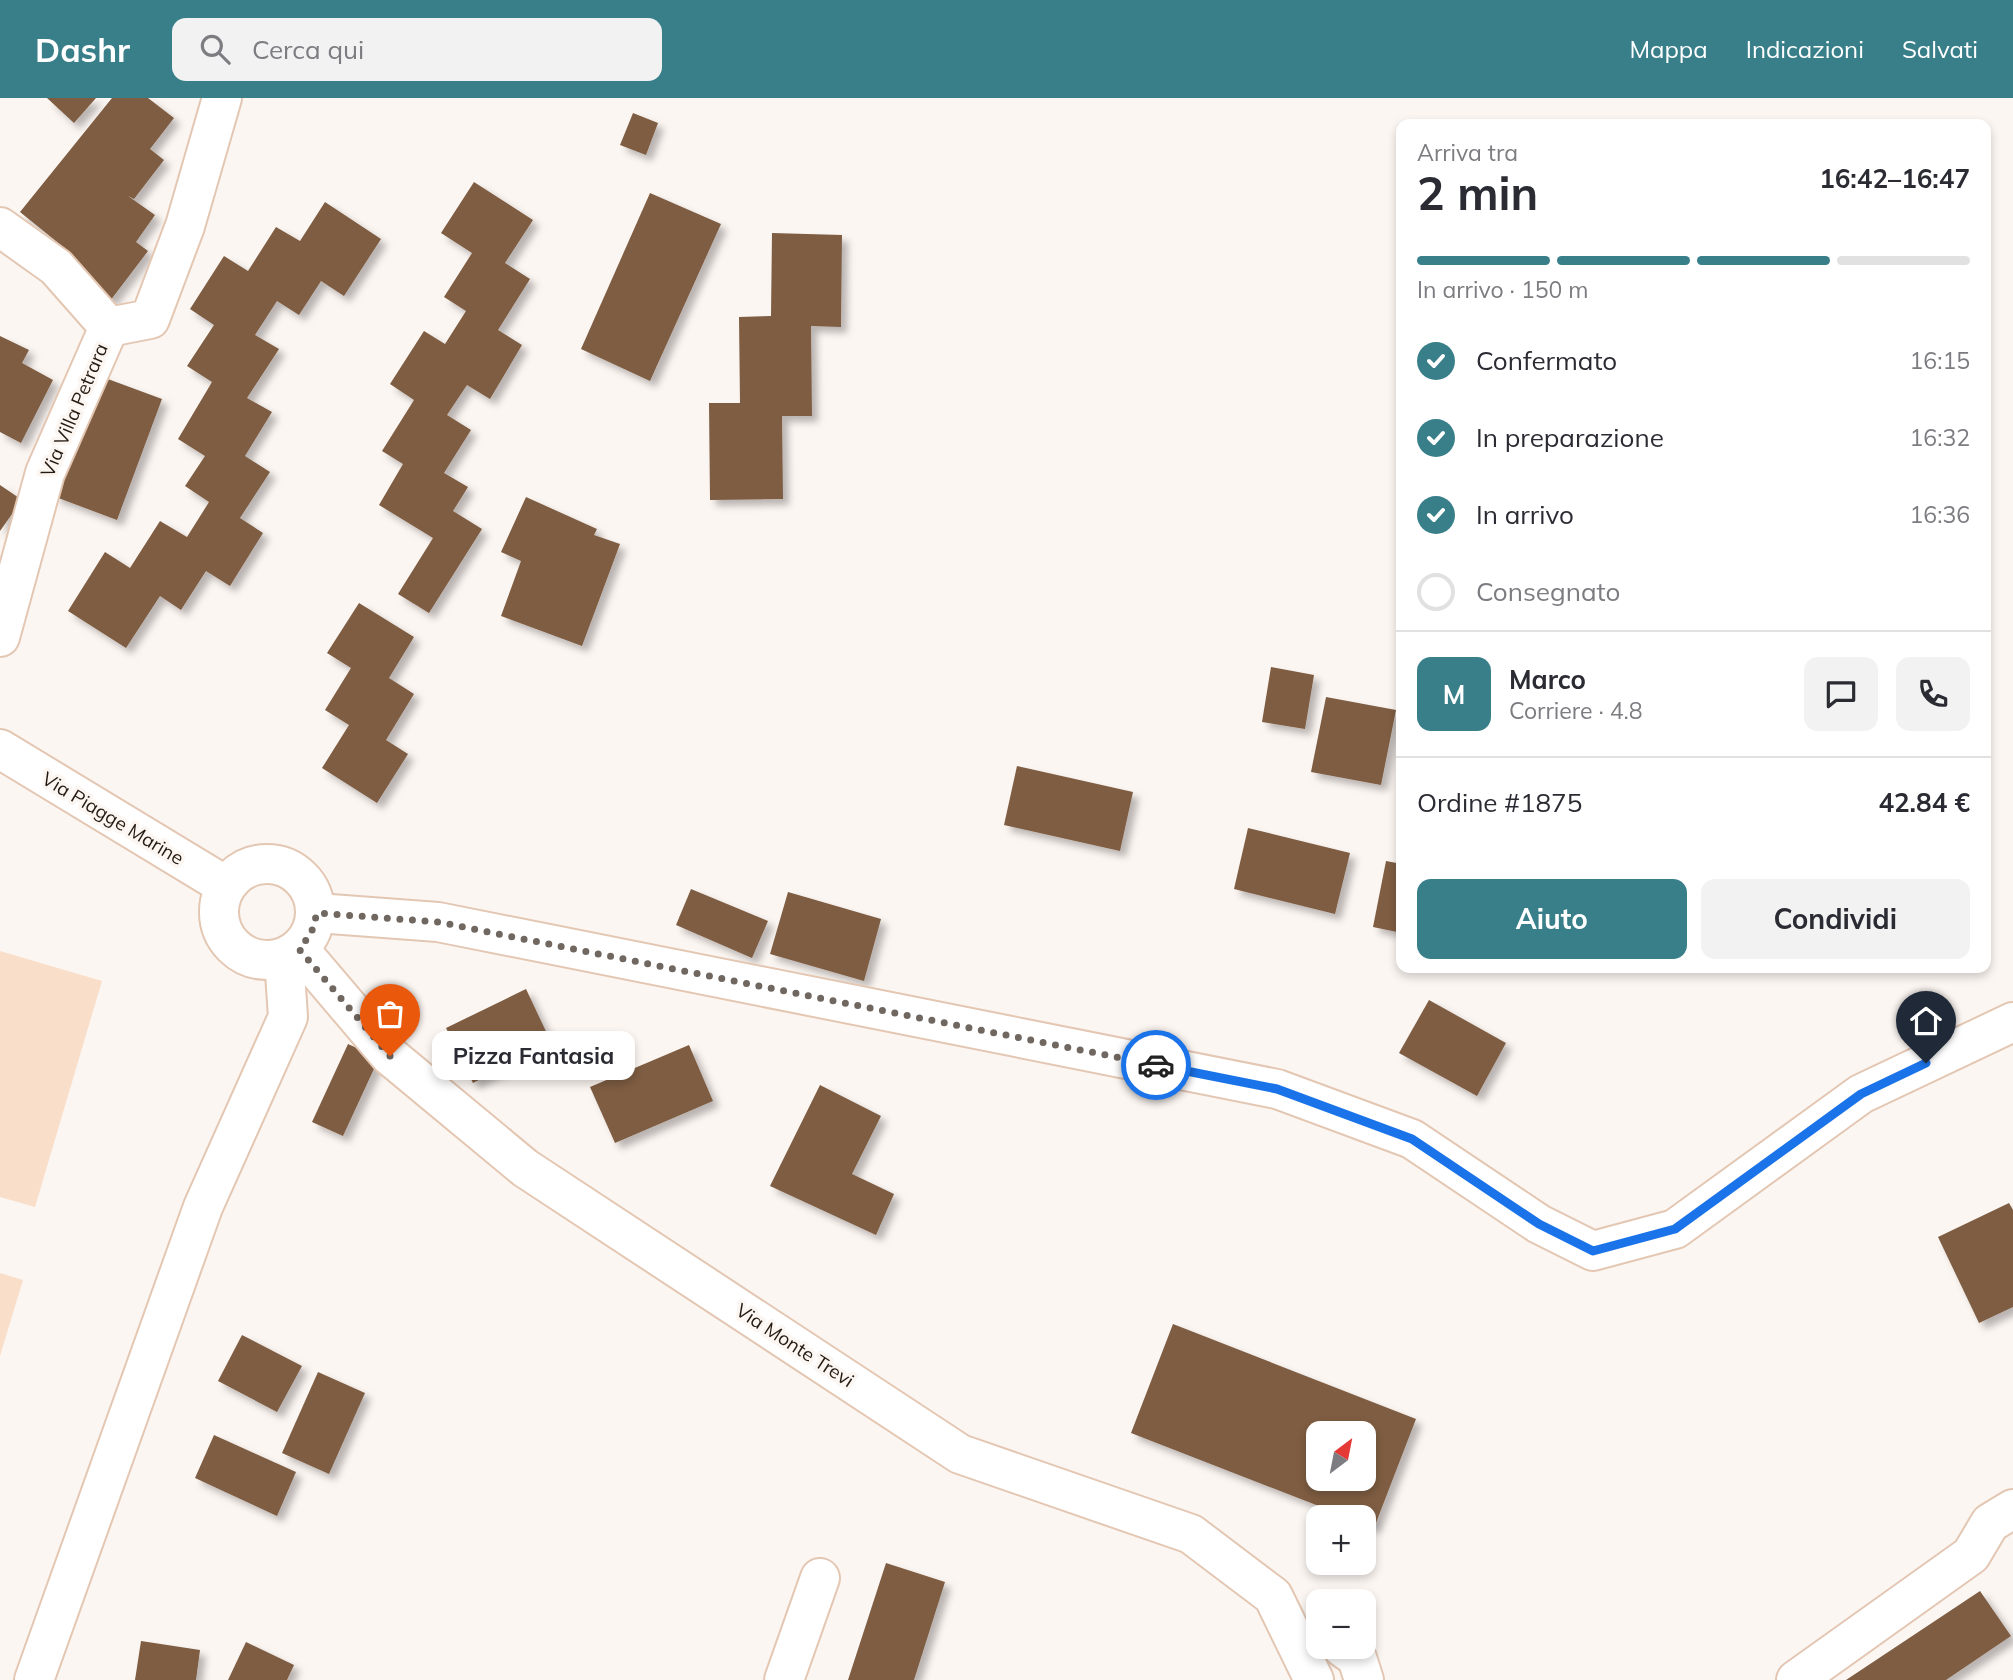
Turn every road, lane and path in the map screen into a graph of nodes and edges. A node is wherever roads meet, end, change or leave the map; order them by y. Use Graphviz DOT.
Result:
graph roads {
  1 [pos="222,98"];
  2 [pos="0,227"];
  3 [pos="109,327"];
  4 [pos="0,636"];
  5 [pos="0,749"];
  6 [pos="226,886"];
  7 [pos="317,913"];
  8 [pos="292,953"];
  9 [pos="2013,1022"];
  10 [pos="2013,1509"];
  11 [pos="1191,1534"];
  12 [pos="820,1578"];
  13 [pos="1306,1620"];
  14 [pos="34,1680"];
  15 [pos="784,1680"];
  16 [pos="1314,1680"];
  17 [pos="1796,1680"];
  1 -- 3 [label="street"];
  2 -- 3 [label="street, Via Villa Petrara"];
  3 -- 4 [label="street, Via Villa Petrara"];
  5 -- 6 [label="street, Via Piagge Marine"];
  6 -- 7 [label="street"];
  6 -- 8 [label="street"];
  7 -- 8 [label="street"];
  7 -- 9 [label="street"];
  8 -- 11 [label="street, Via Monte Trevi"];
  8 -- 14 [label="street"];
  10 -- 17 [label="street"];
  11 -- 13 [label="street"];
  11 -- 16 [label="street, Via Monte Trevi"];
  12 -- 15 [label="street"];
}
